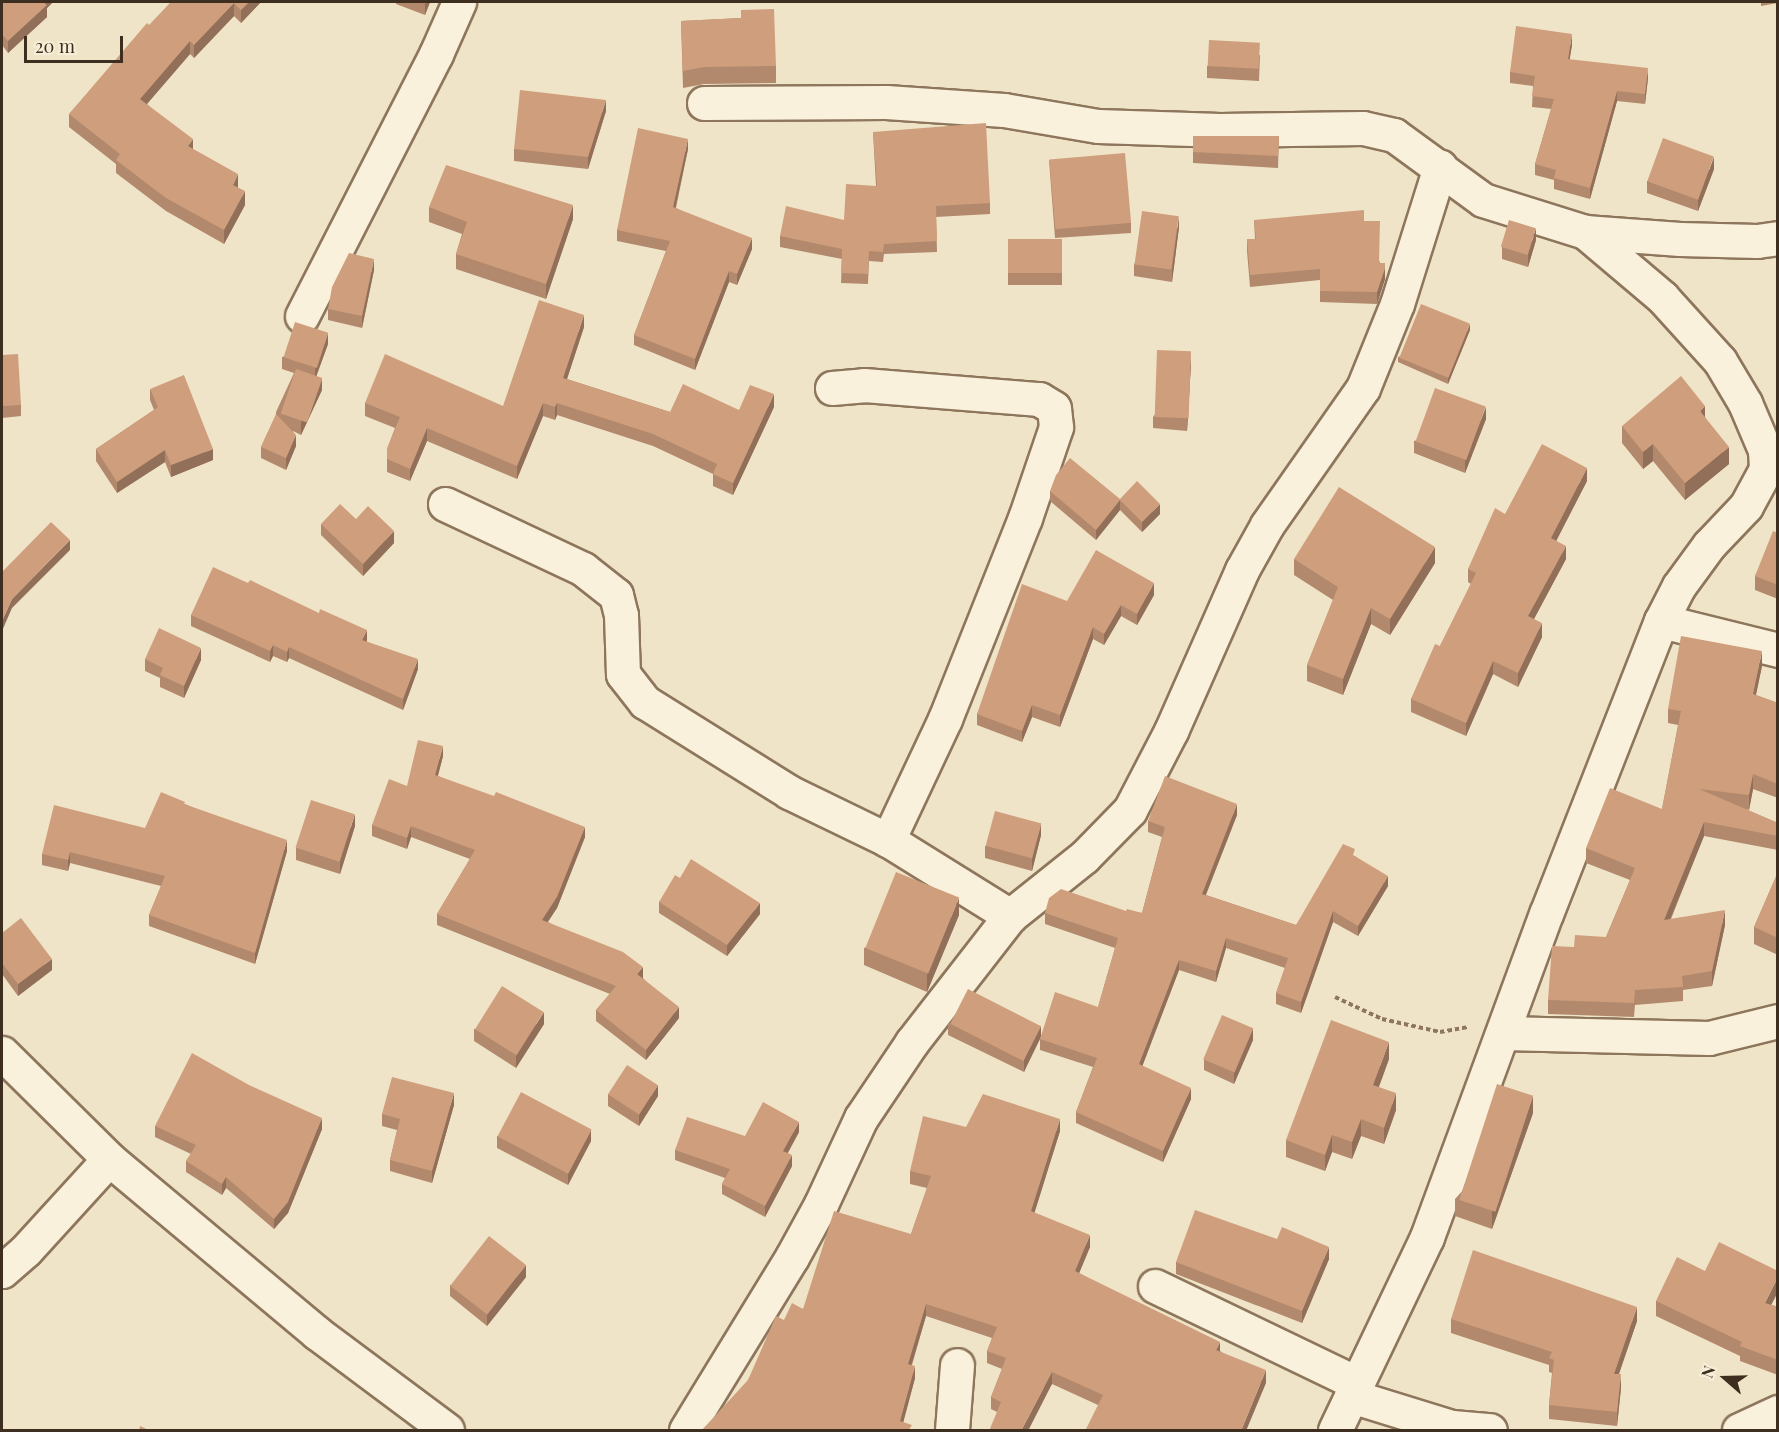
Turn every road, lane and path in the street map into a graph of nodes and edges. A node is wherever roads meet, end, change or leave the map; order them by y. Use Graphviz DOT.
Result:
graph roads {
  1 [pos="459,2"];
  2 [pos="704,103"];
  3 [pos="1440,167"];
  4 [pos="1584,232"];
  5 [pos="1778,238"];
  6 [pos="302,316"];
  7 [pos="831,388"];
  8 [pos="445,504"];
  9 [pos="1661,621"];
  10 [pos="1778,650"];
  11 [pos="888,840"];
  12 [pos="1010,916"];
  13 [pos="1335,997"];
  14 [pos="1778,1021"];
  15 [pos="1505,1027"];
  16 [pos="2,1053"];
  17 [pos="109,1159"];
  18 [pos="2,1271"];
  19 [pos="1155,1286"];
  20 [pos="957,1365"];
  21 [pos="1354,1389"];
  22 [pos="1778,1412"];
  23 [pos="447,1431"];
  24 [pos="686,1431"];
  25 [pos="952,1431"];
  26 [pos="1335,1431"];
  27 [pos="1490,1431"];
  28 [pos="1739,1431"];
  1 -- 6 [label="street"];
  2 -- 3 [label="street"];
  3 -- 4 [label="street"];
  3 -- 12 [label="street"];
  4 -- 5 [label="street"];
  4 -- 9 [label="street"];
  7 -- 11 [label="street"];
  8 -- 11 [label="street"];
  9 -- 10 [label="street"];
  9 -- 15 [label="street"];
  11 -- 12 [label="street"];
  12 -- 24 [label="street"];
  13 -- 15 [label="path"];
  14 -- 15 [label="street"];
  15 -- 21 [label="street"];
  16 -- 17 [label="street"];
  17 -- 18 [label="street"];
  17 -- 23 [label="street"];
  19 -- 21 [label="street"];
  20 -- 25 [label="street"];
  21 -- 26 [label="street"];
  21 -- 27 [label="street"];
  22 -- 28 [label="street"];
}
